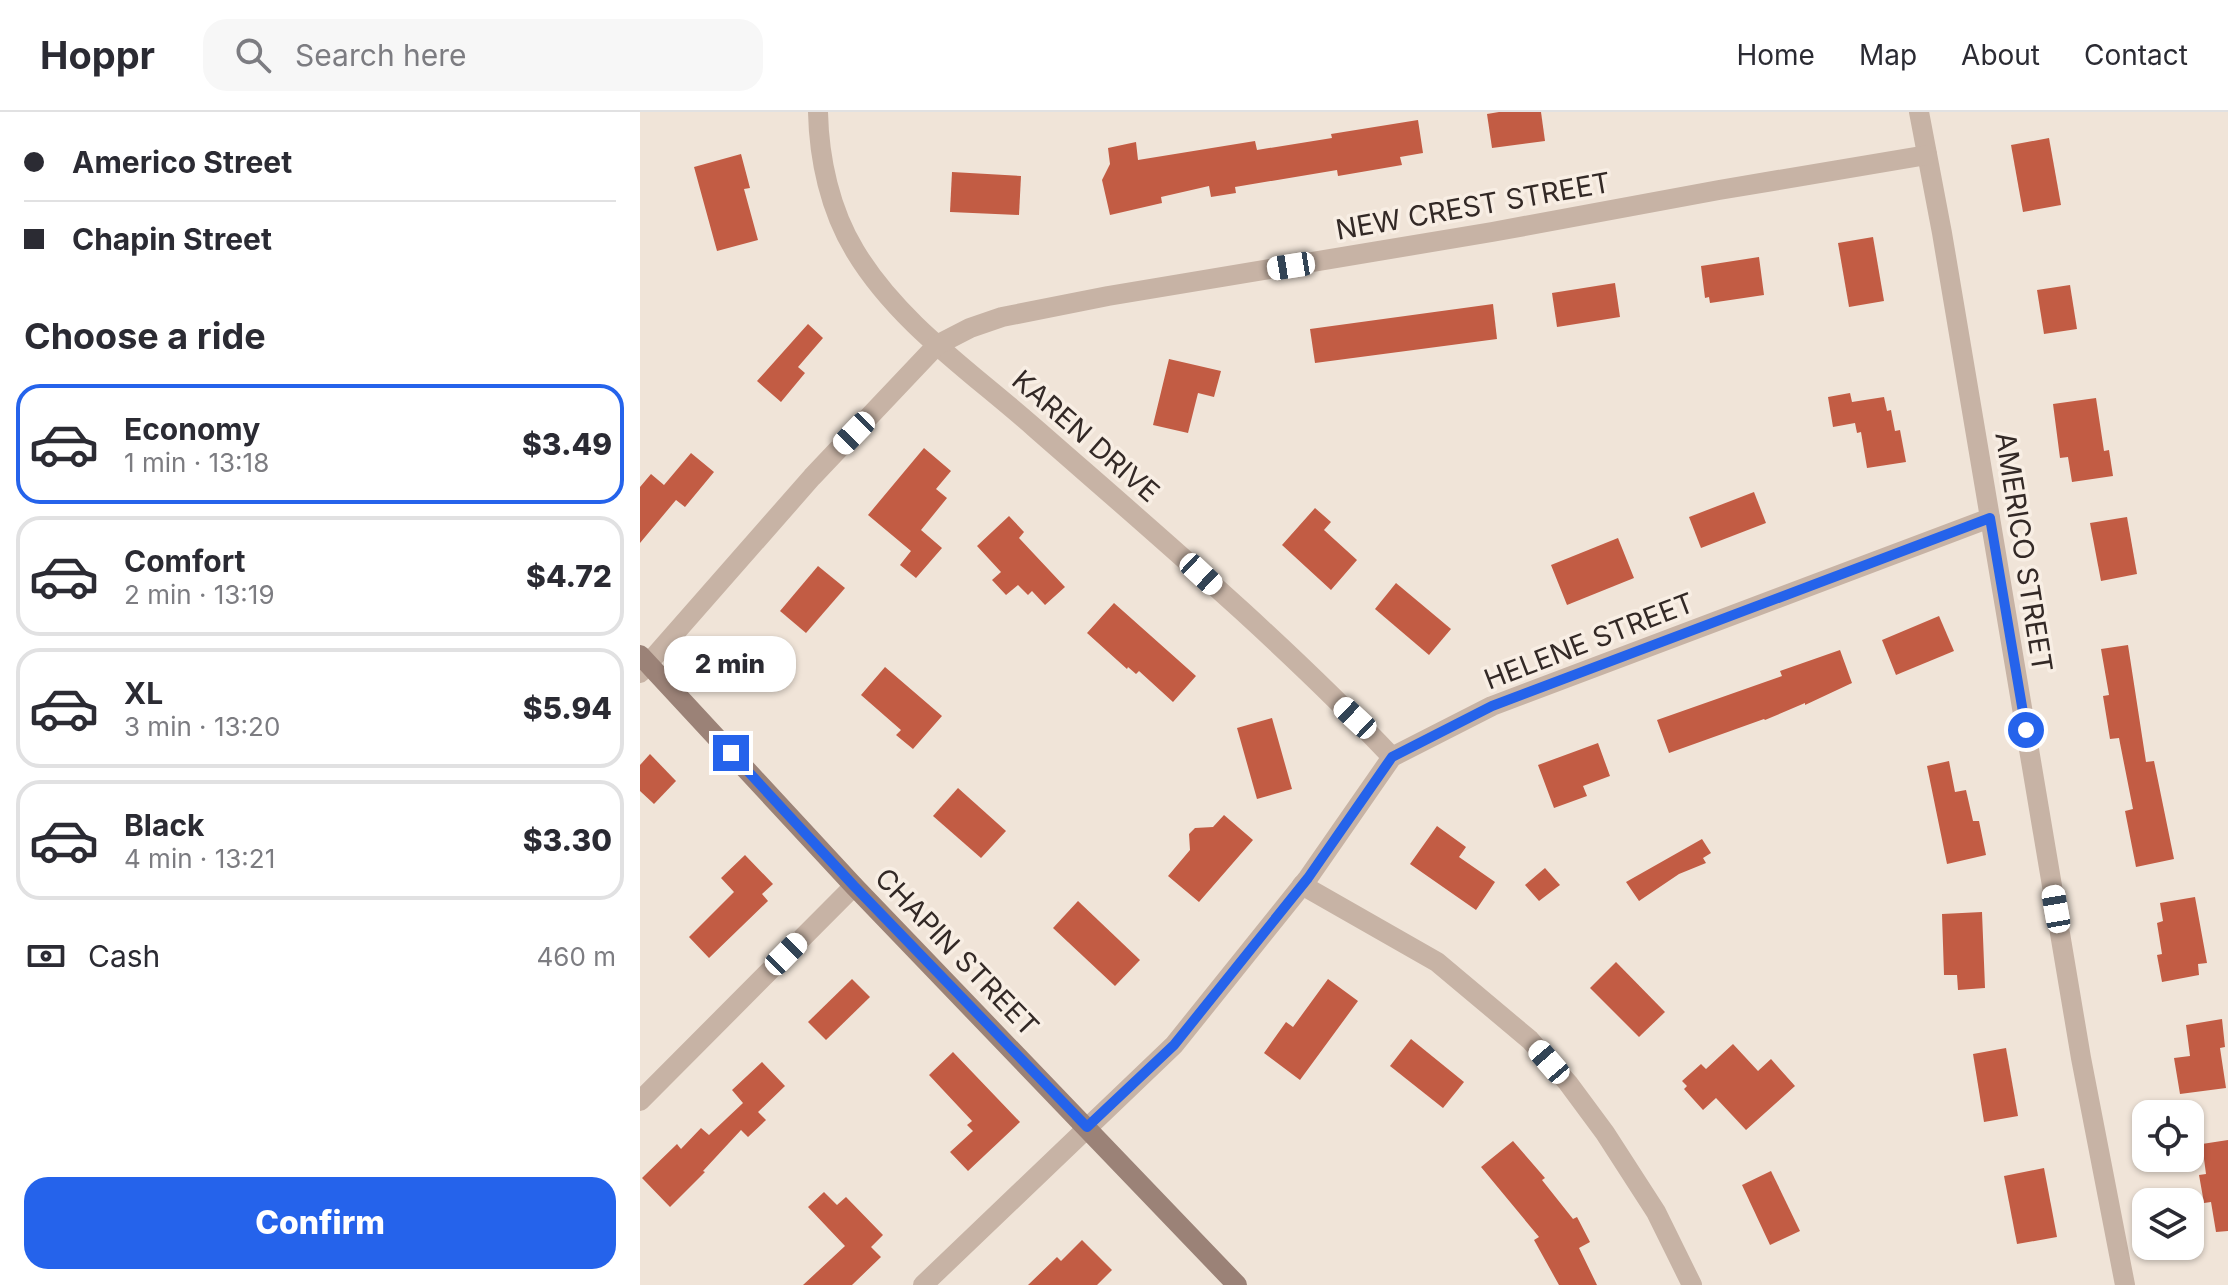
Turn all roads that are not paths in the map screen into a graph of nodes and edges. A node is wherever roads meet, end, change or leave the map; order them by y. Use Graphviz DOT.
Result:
graph roads {
  1 [pos="818,112"];
  2 [pos="1919,112"];
  3 [pos="1927,155"];
  4 [pos="937,345"];
  5 [pos="1990,518"];
  6 [pos="643,664"];
  7 [pos="1392,757"];
  8 [pos="1302,885"];
  9 [pos="854,886"];
  10 [pos="640,1101"];
  11 [pos="1087,1127"];
  12 [pos="923,1285"];
  13 [pos="1237,1285"];
  14 [pos="1692,1285"];
  15 [pos="2125,1285"];
  1 -- 4 [label="street, KAREN DRIVE"];
  2 -- 3 [label="street, AMERICO STREET"];
  3 -- 4 [label="street, NEW CREST STREET"];
  3 -- 5 [label="street, AMERICO STREET"];
  4 -- 6 [label="street, NEW CREST STREET"];
  4 -- 7 [label="street, KAREN DRIVE"];
  5 -- 7 [label="street, HELENE STREET"];
  5 -- 15 [label="street, AMERICO STREET"];
  6 -- 9 [label="main road, CHAPIN STREET"];
  7 -- 8 [label="street, HELENE STREET"];
  8 -- 11 [label="street, HELENE STREET"];
  8 -- 14 [label="street"];
  9 -- 10 [label="street"];
  9 -- 11 [label="main road, CHAPIN STREET"];
  11 -- 12 [label="street, HELENE STREET"];
  11 -- 13 [label="main road, CHAPIN STREET"];
}
